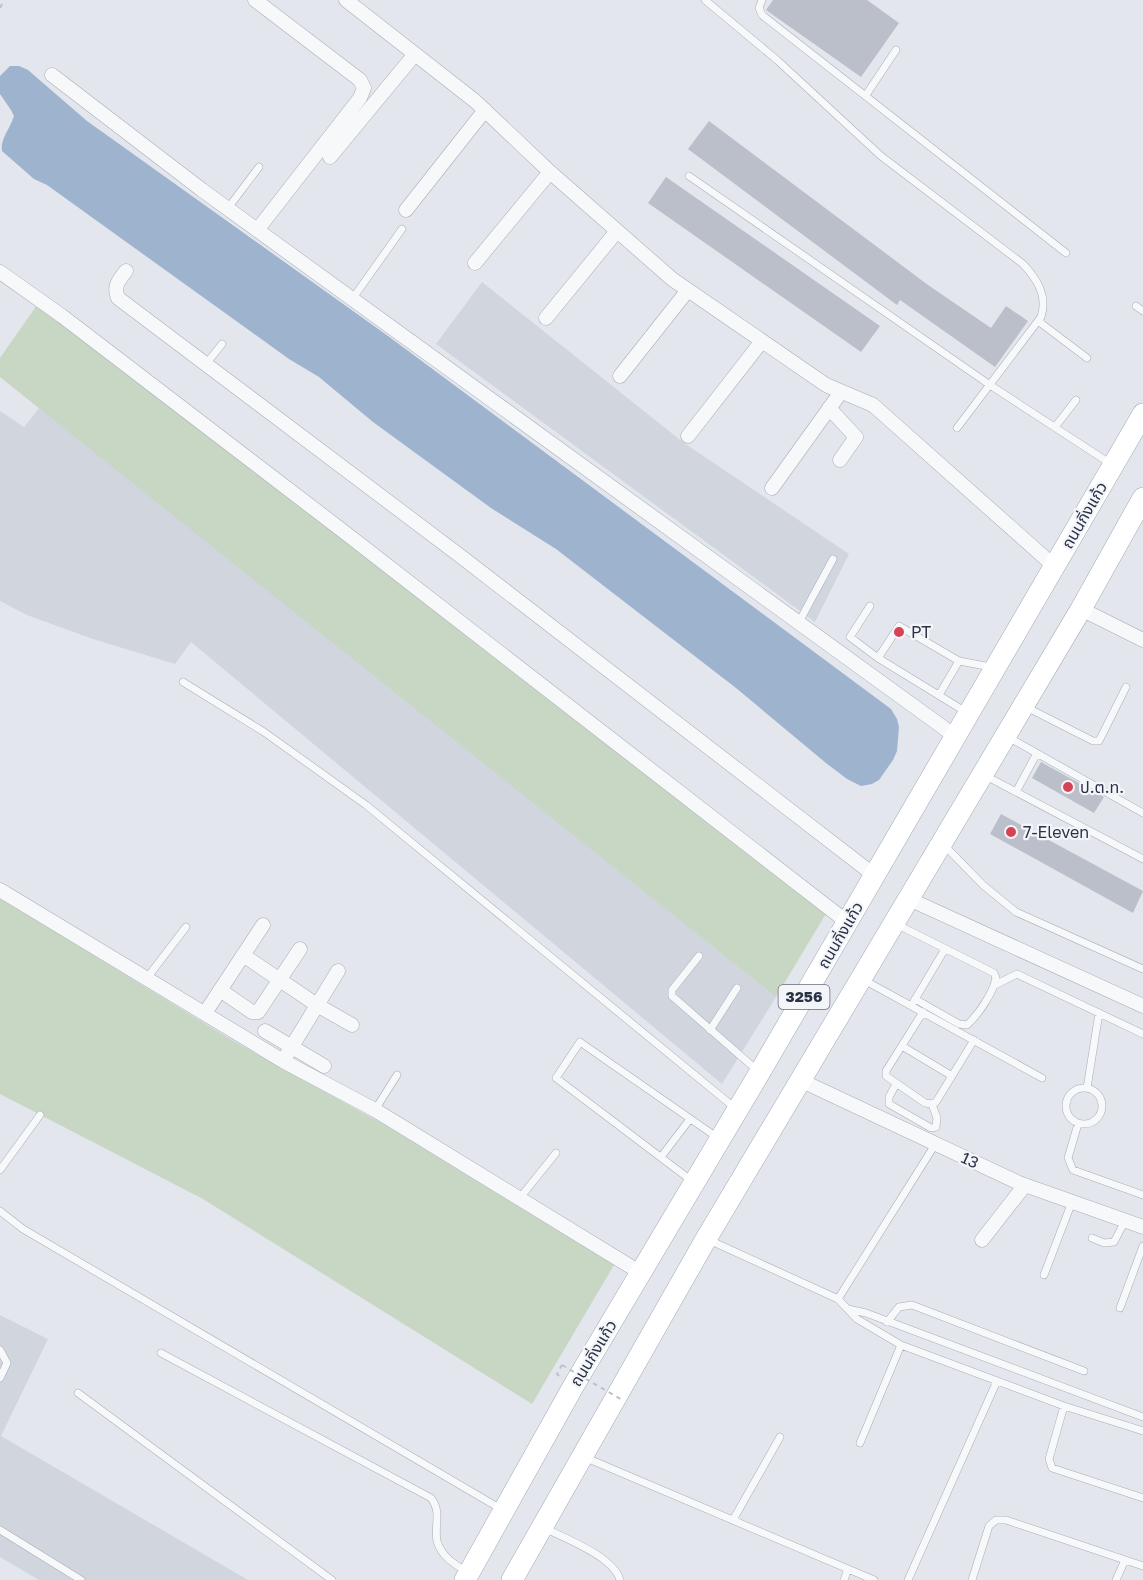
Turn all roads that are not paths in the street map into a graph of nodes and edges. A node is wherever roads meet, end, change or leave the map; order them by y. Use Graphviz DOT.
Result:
graph roads {
  1 [pos="255,0"];
  2 [pos="346,0"];
  3 [pos="705,0"];
  4 [pos="762,0"];
  5 [pos="896,50"];
  6 [pos="415,54"];
  7 [pos="52,75"];
  8 [pos="866,95"];
  9 [pos="485,110"];
  10 [pos="330,157"];
  11 [pos="259,167"];
  12 [pos="550,172"];
  13 [pos="689,176"];
  14 [pos="228,208"];
  15 [pos="406,210"];
  16 [pos="258,229"];
  17 [pos="402,229"];
  18 [pos="617,231"];
  19 [pos="1066,253"];
  20 [pos="475,263"];
  21 [pos="126,271"];
  22 [pos="0,272"];
  23 [pos="688,290"];
  24 [pos="353,298"];
  25 [pos="1136,306"];
  26 [pos="1143,311"];
  27 [pos="546,318"];
  28 [pos="1038,321"];
  29 [pos="762,341"];
  30 [pos="222,344"];
  31 [pos="1087,358"];
  32 [pos="206,364"];
  33 [pos="620,376"];
  34 [pos="990,385"];
  35 [pos="841,392"];
  36 [pos="1076,400"];
  37 [pos="829,408"];
  38 [pos="1143,414"];
  39 [pos="1055,427"];
  40 [pos="957,428"];
  41 [pos="688,436"];
  42 [pos="840,460"];
  43 [pos="1113,465"];
  44 [pos="772,488"];
  45 [pos="1143,498"];
  46 [pos="833,559"];
  47 [pos="1054,566"];
  48 [pos="870,606"];
  49 [pos="1081,609"];
  50 [pos="799,622"];
  51 [pos="1143,640"];
  52 [pos="878,658"];
  53 [pos="959,661"];
  54 [pos="994,668"];
  55 [pos="183,682"];
  56 [pos="1126,687"];
  57 [pos="939,695"];
  58 [pos="1023,705"];
  59 [pos="968,714"];
  60 [pos="955,736"];
  61 [pos="1006,736"];
  62 [pos="1037,753"];
  63 [pos="982,774"];
  64 [pos="1016,792"];
  65 [pos="1143,813"];
  66 [pos="942,843"];
  67 [pos="1143,860"];
  68 [pos="874,875"];
  69 [pos="0,890"];
  70 [pos="909,899"];
  71 [pos="847,922"];
  72 [pos="894,923"];
  73 [pos="263,925"];
  74 [pos="186,927"];
  75 [pos="300,949"];
  76 [pos="945,949"];
  77 [pos="243,955"];
  78 [pos="699,956"];
  79 [pos="1143,969"];
  80 [pos="338,971"];
  81 [pos="147,978"];
  82 [pos="862,979"];
  83 [pos="280,981"];
  84 [pos="995,985"];
  85 [pos="737,988"];
  86 [pos="220,990"];
  87 [pos="913,1002"];
  88 [pos="317,1005"];
  89 [pos="1143,1006"];
  90 [pos="923,1012"];
  91 [pos="205,1013"];
  92 [pos="1099,1013"];
  93 [pos="352,1025"];
  94 [pos="710,1030"];
  95 [pos="265,1031"];
  96 [pos="1143,1034"];
  97 [pos="974,1040"];
  98 [pos="902,1046"];
  99 [pos="292,1047"];
  100 [pos="283,1061"];
  101 [pos="324,1066"];
  102 [pos="760,1072"];
  103 [pos="397,1075"];
  104 [pos="952,1076"];
  105 [pos="1042,1078"];
  106 [pos="802,1081"];
  107 [pos="896,1084"];
  108 [pos="1087,1088"];
  109 [pos="932,1104"];
  110 [pos="375,1110"];
  111 [pos="736,1110"];
  112 [pos="40,1115"];
  113 [pos="690,1119"];
  114 [pos="1078,1124"];
  115 [pos="719,1139"];
  116 [pos="936,1143"];
  117 [pos="556,1153"];
  118 [pos="661,1157"];
  119 [pos="0,1170"];
  120 [pos="694,1182"];
  121 [pos="1025,1185"];
  122 [pos="1143,1195"];
  123 [pos="519,1199"];
  124 [pos="1072,1202"];
  125 [pos="0,1211"];
  126 [pos="1125,1221"];
  127 [pos="1143,1227"];
  128 [pos="1092,1238"];
  129 [pos="706,1239"];
  130 [pos="982,1240"];
  131 [pos="1143,1246"];
  132 [pos="641,1273"];
  133 [pos="1044,1275"];
  134 [pos="838,1299"];
  135 [pos="1120,1308"];
  136 [pos="848,1309"];
  137 [pos="887,1322"];
  138 [pos="901,1345"];
  139 [pos="0,1350"];
  140 [pos="161,1353"];
  141 [pos="1084,1371"];
  142 [pos="0,1378"];
  143 [pos="997,1381"];
  144 [pos="78,1394"];
  145 [pos="1064,1406"];
  146 [pos="1141,1413"];
  147 [pos="1143,1431"];
  148 [pos="780,1437"];
  149 [pos="860,1443"];
  150 [pos="583,1457"];
  151 [pos="1143,1498"];
  152 [pos="504,1510"];
  153 [pos="733,1520"];
  154 [pos="542,1526"];
  155 [pos="0,1530"];
  156 [pos="1125,1560"];
  157 [pos="1143,1566"];
  158 [pos="848,1569"];
  159 [pos="467,1577"];
  160 [pos="81,1580"];
  161 [pos="332,1580"];
  162 [pos="512,1580"];
  163 [pos="620,1580"];
  164 [pos="844,1580"];
  165 [pos="874,1580"];
  166 [pos="908,1580"];
  167 [pos="972,1580"];
  168 [pos="1116,1580"];
  1 -- 16 [label="street"];
  2 -- 6 [label="street"];
  3 -- 28 [label="lane"];
  4 -- 8 [label="lane"];
  5 -- 8 [label="lane"];
  6 -- 9 [label="street"];
  6 -- 10 [label="street"];
  7 -- 14 [label="street"];
  8 -- 19 [label="lane"];
  9 -- 12 [label="street"];
  9 -- 15 [label="street"];
  11 -- 14 [label="lane"];
  12 -- 18 [label="street"];
  12 -- 20 [label="street"];
  13 -- 34 [label="lane"];
  14 -- 16 [label="street"];
  16 -- 24 [label="street"];
  17 -- 24 [label="lane"];
  18 -- 23 [label="street"];
  18 -- 27 [label="street"];
  21 -- 32 [label="street"];
  22 -- 71 [label="street"];
  23 -- 29 [label="street"];
  23 -- 33 [label="street"];
  24 -- 50 [label="street"];
  25 -- 26 [label="lane"];
  28 -- 31 [label="lane"];
  28 -- 34 [label="lane"];
  29 -- 35 [label="street"];
  29 -- 41 [label="street"];
  30 -- 32 [label="lane"];
  32 -- 68 [label="street"];
  34 -- 39 [label="lane"];
  34 -- 40 [label="lane"];
  35 -- 37 [label="street"];
  35 -- 47 [label="street"];
  36 -- 39 [label="lane"];
  37 -- 42 [label="street"];
  37 -- 44 [label="street"];
  38 -- 43 [label="main road, ถนนกิ่งแก้ว / 3256"];
  39 -- 43 [label="lane"];
  43 -- 47 [label="main road, ถนนกิ่งแก้ว / 3256"];
  45 -- 49 [label="main road, 3256"];
  46 -- 50 [label="lane"];
  47 -- 54 [label="main road, ถนนกิ่งแก้ว / 3256"];
  48 -- 52 [label="lane"];
  49 -- 51 [label="street"];
  49 -- 58 [label="main road, 3256"];
  50 -- 60 [label="street"];
  52 -- 53 [label="lane"];
  52 -- 57 [label="lane"];
  53 -- 54 [label="lane"];
  53 -- 57 [label="lane"];
  54 -- 59 [label="main road, ถนนกิ่งแก้ว / 3256"];
  55 -- 111 [label="lane"];
  56 -- 58 [label="lane"];
  57 -- 59 [label="lane"];
  58 -- 61 [label="main road, 3256"];
  59 -- 60 [label="main road, ถนนกิ่งแก้ว / 3256"];
  60 -- 68 [label="main road, ถนนกิ่งแก้ว / 3256"];
  61 -- 62 [label="lane"];
  61 -- 63 [label="main road, 3256"];
  62 -- 64 [label="lane"];
  62 -- 65 [label="lane"];
  63 -- 64 [label="lane"];
  63 -- 66 [label="main road, 3256"];
  64 -- 67 [label="lane"];
  66 -- 70 [label="main road, 3256"];
  66 -- 79 [label="lane"];
  68 -- 71 [label="main road, ถนนกิ่งแก้ว / 3256"];
  69 -- 81 [label="street"];
  70 -- 72 [label="main road, 3256"];
  70 -- 89 [label="street"];
  71 -- 102 [label="main road, ถนนกิ่งแก้ว / 3256"];
  72 -- 76 [label="lane"];
  72 -- 82 [label="main road, 3256"];
  73 -- 77 [label="street"];
  74 -- 81 [label="lane"];
  75 -- 83 [label="street"];
  76 -- 84 [label="lane"];
  76 -- 87 [label="lane"];
  77 -- 83 [label="street"];
  77 -- 86 [label="street"];
  78 -- 94 [label="lane"];
  80 -- 88 [label="street"];
  81 -- 91 [label="street"];
  82 -- 87 [label="lane"];
  82 -- 106 [label="main road, 3256"];
  83 -- 86 [label="street"];
  83 -- 88 [label="street"];
  84 -- 87 [label="lane"];
  84 -- 92 [label="lane"];
  85 -- 94 [label="lane"];
  86 -- 91 [label="street"];
  87 -- 90 [label="lane"];
  88 -- 93 [label="street"];
  88 -- 99 [label="street"];
  90 -- 97 [label="lane"];
  90 -- 98 [label="lane"];
  91 -- 100 [label="street"];
  92 -- 96 [label="lane"];
  92 -- 108 [label="lane"];
  94 -- 102 [label="lane"];
  95 -- 99 [label="street"];
  97 -- 104 [label="lane"];
  97 -- 105 [label="lane"];
  98 -- 104 [label="lane"];
  98 -- 107 [label="lane"];
  99 -- 100 [label="street"];
  99 -- 101 [label="street"];
  100 -- 110 [label="street"];
  102 -- 111 [label="main road, ถนนกิ่งแก้ว / 3256"];
  103 -- 110 [label="lane"];
  104 -- 109 [label="lane"];
  106 -- 116 [label="street, 13"];
  106 -- 129 [label="main road, 3256"];
  107 -- 109 [label="lane"];
  107 -- 109 [label="lane"];
  108 -- 114 [label="lane"];
  108 -- 114 [label="lane"];
  110 -- 123 [label="street"];
  111 -- 115 [label="main road, ถนนกิ่งแก้ว / 3256"];
  112 -- 119 [label="lane"];
  113 -- 115 [label="lane"];
  113 -- 118 [label="lane"];
  113 -- 118 [label="lane"];
  114 -- 122 [label="lane"];
  115 -- 120 [label="main road, ถนนกิ่งแก้ว / 3256"];
  116 -- 121 [label="street, 13"];
  116 -- 134 [label="lane"];
  117 -- 123 [label="lane"];
  118 -- 120 [label="lane"];
  120 -- 132 [label="main road, ถนนกิ่งแก้ว / 3256"];
  121 -- 124 [label="street, 13"];
  121 -- 130 [label="street"];
  123 -- 132 [label="street"];
  124 -- 126 [label="street, 13"];
  124 -- 133 [label="lane"];
  125 -- 152 [label="lane"];
  126 -- 127 [label="street, 13"];
  126 -- 128 [label="lane"];
  129 -- 134 [label="lane"];
  129 -- 150 [label="main road, 3256"];
  131 -- 135 [label="lane"];
  132 -- 152 [label="main road, ถนนกิ่งแก้ว / 3256"];
  134 -- 136 [label="lane"];
  136 -- 137 [label="lane"];
  136 -- 138 [label="lane"];
  137 -- 141 [label="lane"];
  137 -- 146 [label="lane"];
  138 -- 143 [label="lane"];
  138 -- 149 [label="lane"];
  139 -- 142 [label="lane"];
  140 -- 159 [label="lane"];
  143 -- 145 [label="lane"];
  143 -- 166 [label="lane"];
  144 -- 161 [label="lane"];
  145 -- 147 [label="lane"];
  145 -- 151 [label="lane"];
  148 -- 153 [label="lane"];
  150 -- 153 [label="lane"];
  150 -- 154 [label="main road, 3256"];
  152 -- 159 [label="main road, ถนนกิ่งแก้ว / 3256"];
  153 -- 158 [label="lane"];
  154 -- 162 [label="main road, 3256"];
  154 -- 163 [label="lane"];
  155 -- 160 [label="lane"];
  156 -- 157 [label="lane"];
  156 -- 167 [label="lane"];
  156 -- 168 [label="lane"];
  158 -- 164 [label="lane"];
  158 -- 165 [label="lane"];
}
